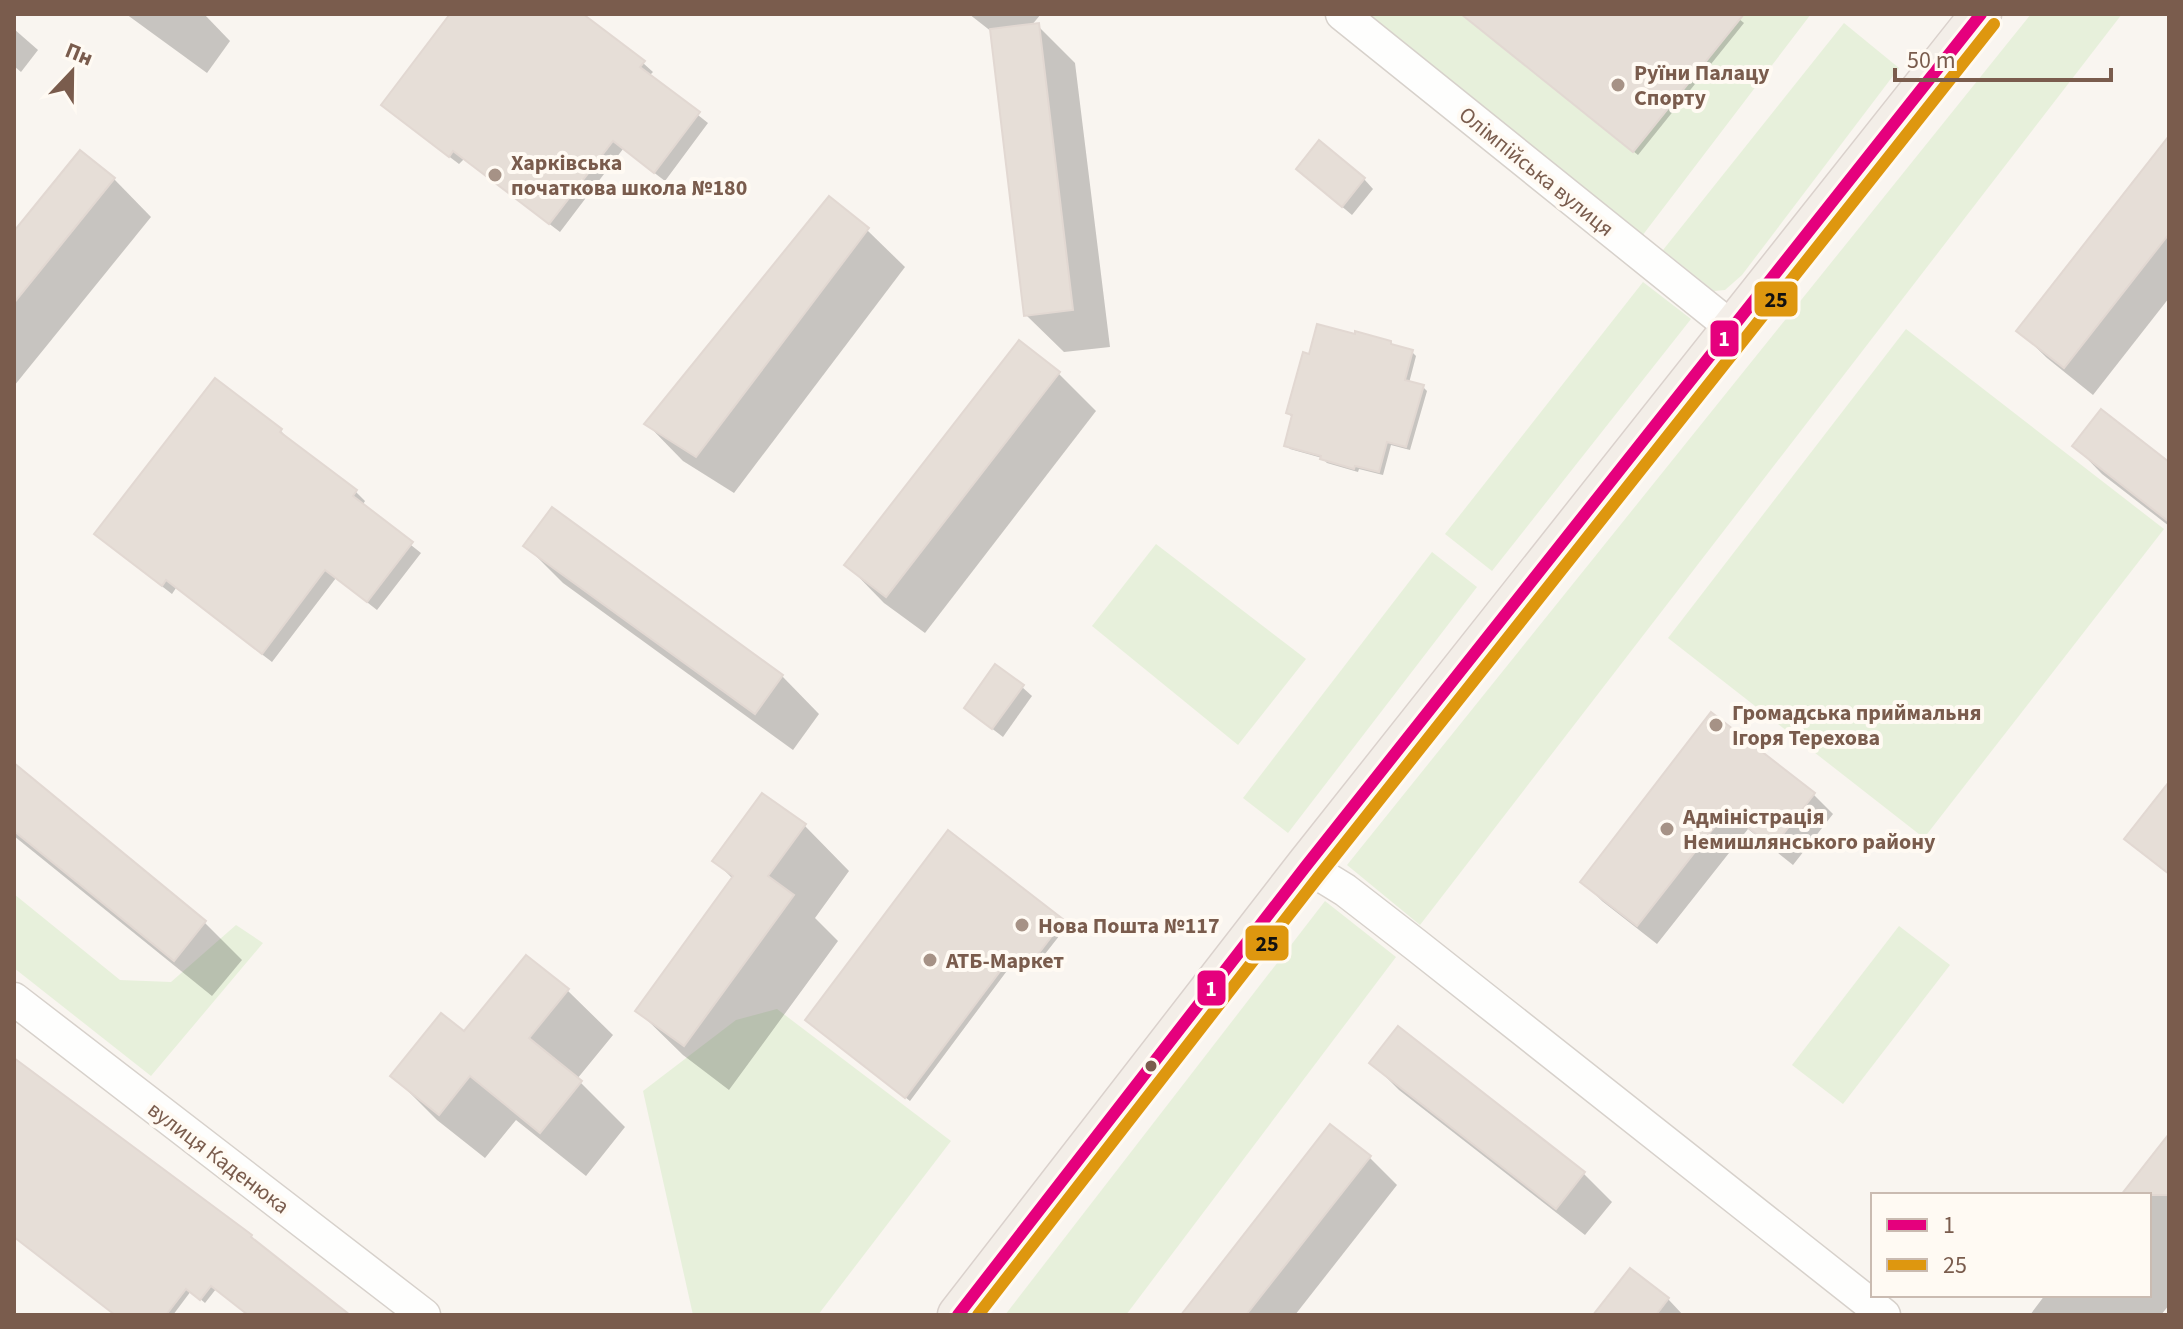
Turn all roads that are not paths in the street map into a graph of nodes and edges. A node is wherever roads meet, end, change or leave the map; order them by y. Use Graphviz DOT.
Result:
graph roads {
  1 [pos="1342,14"];
  2 [pos="1981,14"];
  3 [pos="1731,327"];
  4 [pos="1306,866"];
  5 [pos="14,999"];
  6 [pos="424,1315"];
  7 [pos="958,1315"];
  8 [pos="1884,1315"];
  1 -- 3 [label="street, Олімпійська вулиця"];
  2 -- 3 [label="main road"];
  3 -- 4 [label="main road"];
  4 -- 7 [label="main road"];
  4 -- 8 [label="street"];
  5 -- 6 [label="street, вулиця Каденюка"];
}
